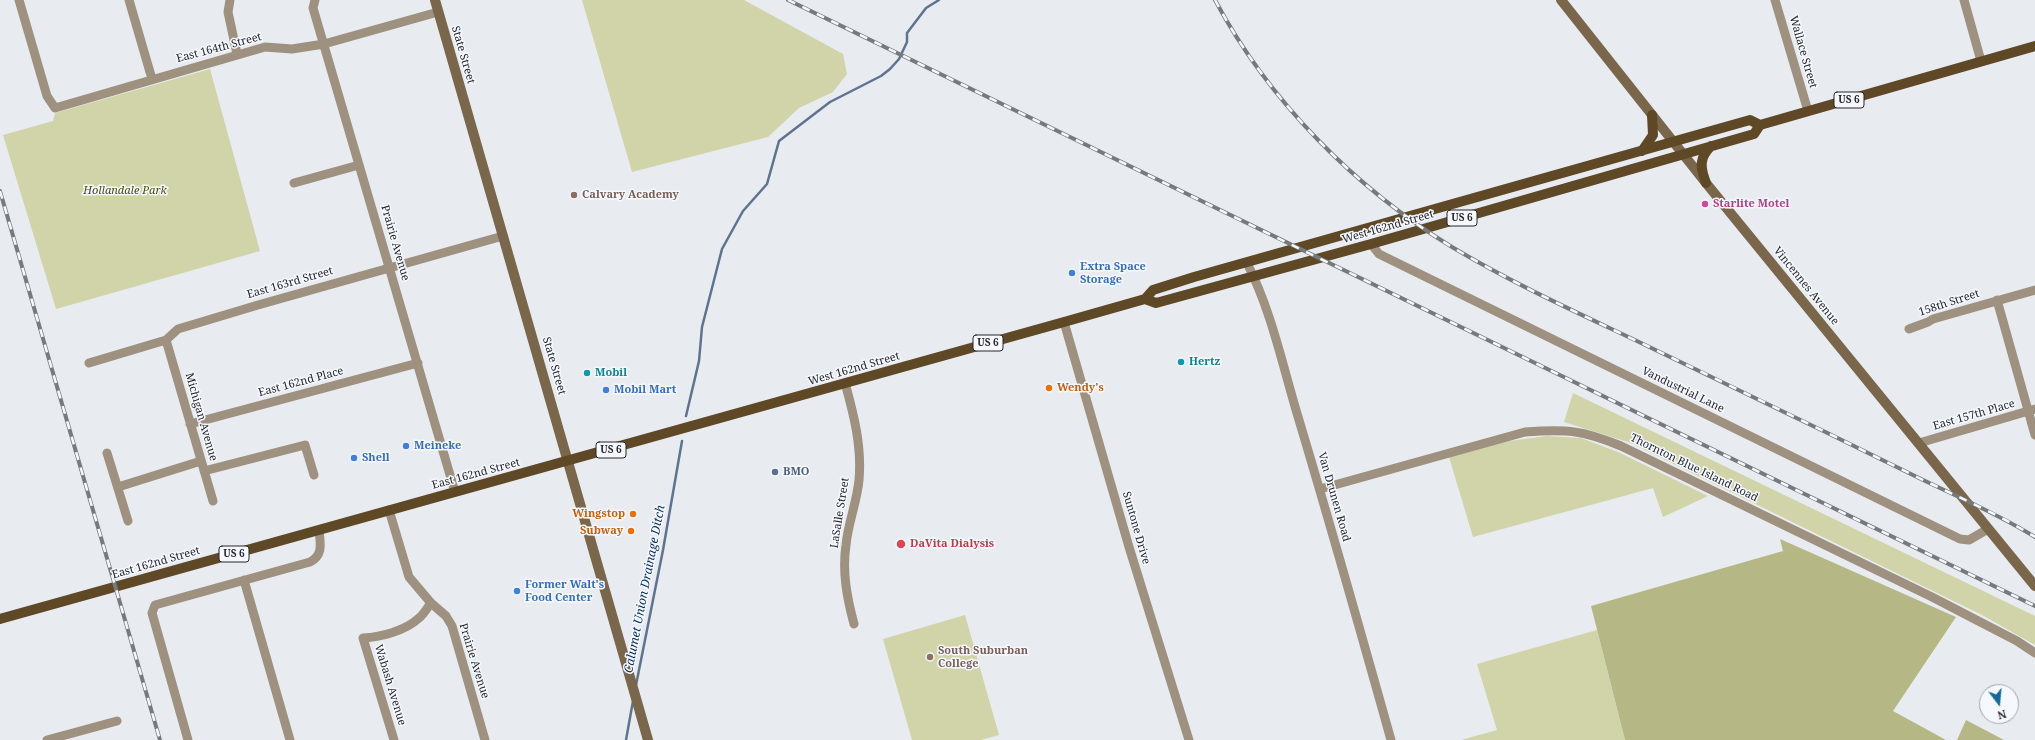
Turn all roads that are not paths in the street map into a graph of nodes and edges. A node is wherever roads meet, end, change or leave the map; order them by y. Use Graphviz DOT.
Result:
graph roads {
  1 [pos="19,0"];
  2 [pos="129,0"];
  3 [pos="230,0"];
  4 [pos="315,0"];
  5 [pos="435,0"];
  6 [pos="1561,0"];
  7 [pos="1775,0"];
  8 [pos="1964,0"];
  9 [pos="438,12"];
  10 [pos="324,44"];
  11 [pos="2035,46"];
  12 [pos="237,54"];
  13 [pos="1981,61"];
  14 [pos="152,79"];
  15 [pos="1808,111"];
  16 [pos="1652,115"];
  17 [pos="1760,125"];
  18 [pos="1673,142"];
  19 [pos="1711,146"];
  20 [pos="1642,151"];
  21 [pos="1683,154"];
  22 [pos="359,165"];
  23 [pos="294,183"];
  24 [pos="1706,183"];
  25 [pos="1365,229"];
  26 [pos="503,236"];
  27 [pos="1371,244"];
  28 [pos="1247,263"];
  29 [pos="389,267"];
  30 [pos="1254,277"];
  31 [pos="2035,290"];
  32 [pos="1145,299"];
  33 [pos="1997,300"];
  34 [pos="1064,322"];
  35 [pos="1909,329"];
  36 [pos="166,340"];
  37 [pos="89,363"];
  38 [pos="418,363"];
  39 [pos="845,383"];
  40 [pos="2032,410"];
  41 [pos="190,424"];
  42 [pos="2035,435"];
  43 [pos="1919,443"];
  44 [pos="108,453"];
  45 [pos="201,461"];
  46 [pos="569,461"];
  47 [pos="204,471"];
  48 [pos="314,475"];
  49 [pos="118,487"];
  50 [pos="1320,489"];
  51 [pos="455,492"];
  52 [pos="213,501"];
  53 [pos="389,510"];
  54 [pos="128,521"];
  55 [pos="319,530"];
  56 [pos="1988,530"];
  57 [pos="244,580"];
  58 [pos="2035,586"];
  59 [pos="431,603"];
  60 [pos="0,619"];
  61 [pos="854,624"];
  62 [pos="2035,653"];
  63 [pos="117,721"];
  64 [pos="47,740"];
  65 [pos="188,740"];
  66 [pos="290,740"];
  67 [pos="394,740"];
  68 [pos="485,740"];
  69 [pos="648,740"];
  70 [pos="1188,740"];
  71 [pos="1391,740"];
  1 -- 14 [label="street, East 164th Street"];
  2 -- 14 [label="street"];
  3 -- 12 [label="street"];
  4 -- 10 [label="street, Prairie Avenue"];
  5 -- 9 [label="street, State Street"];
  6 -- 16 [label="street, Vincennes Avenue"];
  7 -- 15 [label="street, Wallace Street"];
  8 -- 13 [label="street"];
  9 -- 10 [label="street, East 164th Street"];
  9 -- 26 [label="street, State Street"];
  10 -- 12 [label="street, East 164th Street"];
  10 -- 22 [label="street, Prairie Avenue"];
  11 -- 13 [label="main road, US 6"];
  12 -- 14 [label="street, East 164th Street"];
  13 -- 15 [label="main road, US 6"];
  15 -- 17 [label="main road, US 6"];
  16 -- 18 [label="street, Vincennes Avenue"];
  16 -- 20 [label="main road"];
  17 -- 18 [label="main road, US 6"];
  17 -- 19 [label="main road, US 6"];
  18 -- 20 [label="main road, West 162nd Street / US 6"];
  18 -- 21 [label="street, Vincennes Avenue"];
  19 -- 21 [label="main road, US 6"];
  19 -- 24 [label="main road"];
  20 -- 25 [label="main road, West 162nd Street / US 6"];
  21 -- 24 [label="street, Vincennes Avenue"];
  21 -- 27 [label="main road, West 162nd Street / US 6"];
  22 -- 23 [label="street"];
  22 -- 29 [label="street, Prairie Avenue"];
  24 -- 43 [label="street, Vincennes Avenue"];
  25 -- 27 [label="main road"];
  25 -- 28 [label="main road, West 162nd Street / US 6"];
  26 -- 29 [label="street, East 163rd Street"];
  26 -- 46 [label="street, State Street"];
  27 -- 30 [label="main road, West 162nd Street / US 6"];
  27 -- 56 [label="street, Vandustrial Lane"];
  28 -- 30 [label="street, Van Drunen Road"];
  28 -- 32 [label="main road, West 162nd Street / US 6"];
  29 -- 36 [label="street, East 163rd Street"];
  29 -- 38 [label="street, Prairie Avenue"];
  30 -- 32 [label="main road, West 162nd Street / US 6"];
  30 -- 50 [label="street, Van Drunen Road"];
  31 -- 33 [label="street, 158th Street"];
  32 -- 34 [label="main road, West 162nd Street / US 6"];
  33 -- 35 [label="street, 158th Street"];
  33 -- 40 [label="street"];
  34 -- 39 [label="main road, West 162nd Street / US 6"];
  34 -- 70 [label="street, Suntone Drive"];
  36 -- 37 [label="street, East 163rd Street"];
  36 -- 41 [label="street, Michigan Avenue"];
  38 -- 41 [label="street, East 162nd Place"];
  38 -- 51 [label="street, Prairie Avenue"];
  39 -- 46 [label="main road, West 162nd Street / US 6"];
  39 -- 61 [label="street, LaSalle Street"];
  40 -- 42 [label="street"];
  40 -- 43 [label="street, East 157th Place"];
  41 -- 45 [label="street, Michigan Avenue"];
  43 -- 56 [label="street, Vincennes Avenue"];
  44 -- 49 [label="street"];
  45 -- 47 [label="street, Michigan Avenue"];
  45 -- 49 [label="street"];
  46 -- 51 [label="main road, East 162nd Street / US 6"];
  46 -- 69 [label="street, State Street"];
  47 -- 48 [label="street"];
  47 -- 52 [label="street, Michigan Avenue"];
  49 -- 54 [label="street"];
  50 -- 62 [label="street, Thornton Blue Island Road"];
  50 -- 71 [label="street, Van Drunen Road"];
  51 -- 53 [label="main road, East 162nd Street / US 6"];
  53 -- 55 [label="main road, East 162nd Street / US 6"];
  53 -- 59 [label="street, Prairie Avenue"];
  55 -- 57 [label="street"];
  55 -- 60 [label="main road, East 162nd Street / US 6"];
  56 -- 58 [label="street, Vincennes Avenue"];
  57 -- 65 [label="street"];
  57 -- 66 [label="street"];
  59 -- 67 [label="street, Wabash Avenue"];
  59 -- 68 [label="street, Prairie Avenue"];
  63 -- 64 [label="street"];
}
